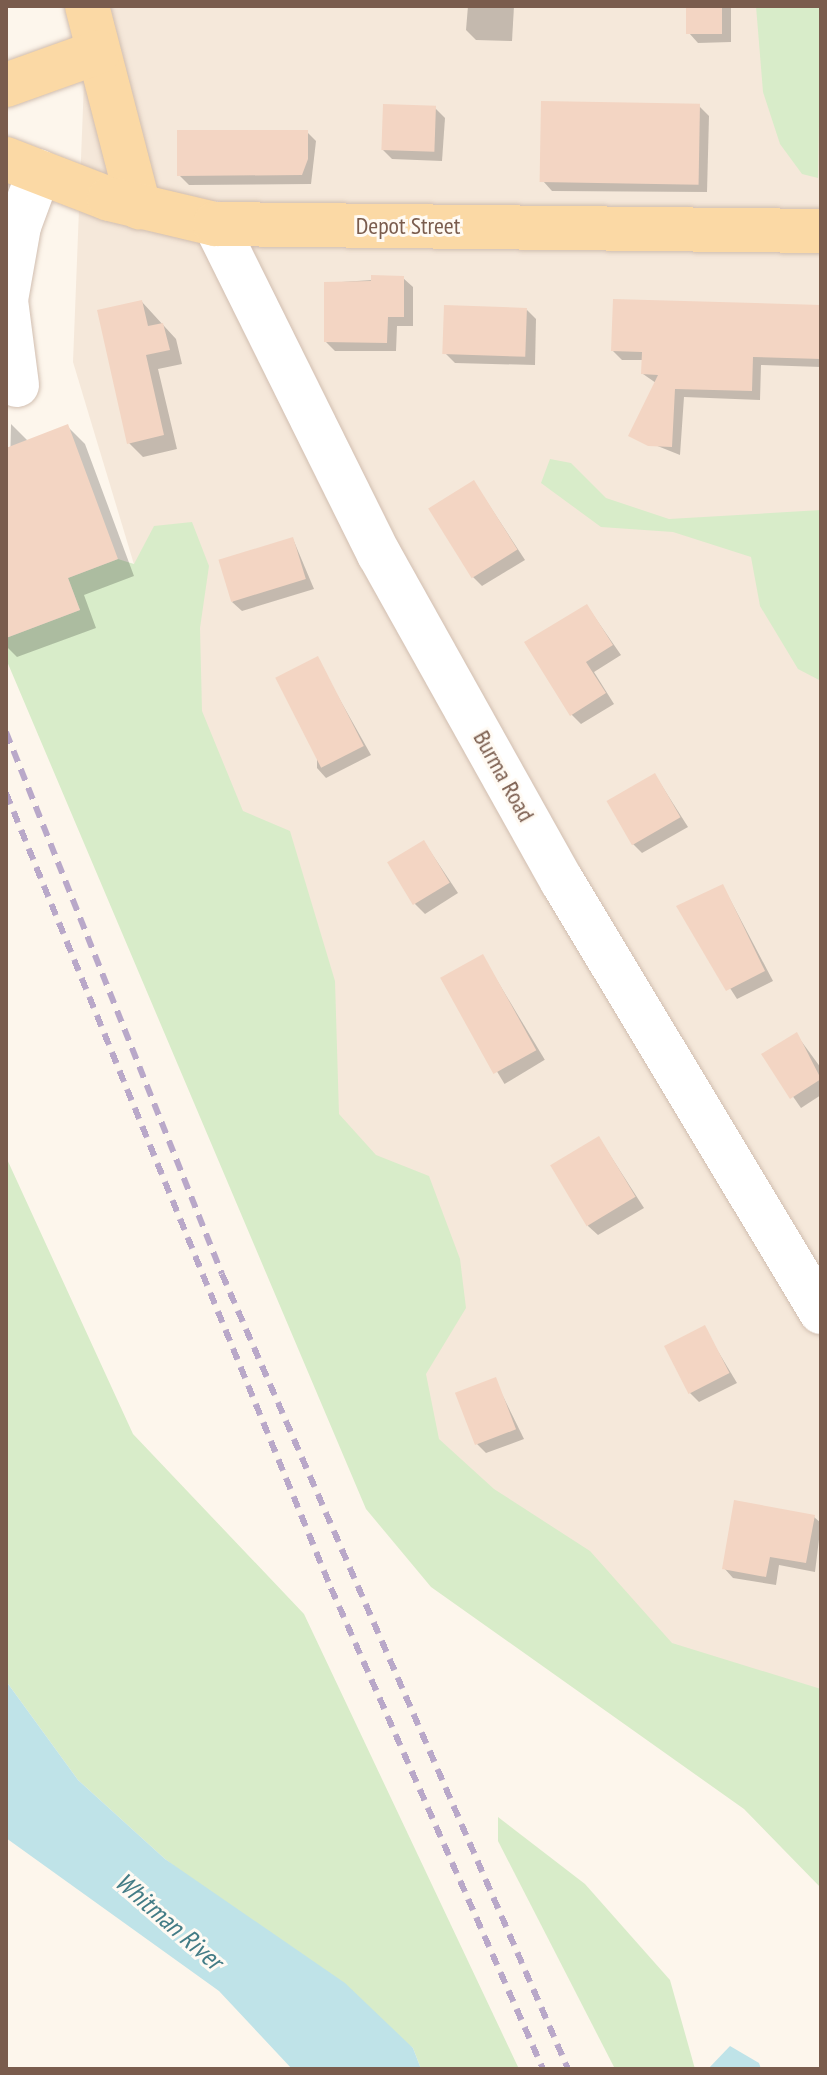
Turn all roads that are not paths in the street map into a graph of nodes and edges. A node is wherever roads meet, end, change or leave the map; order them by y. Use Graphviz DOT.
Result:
graph roads {
  1 [pos="87,6"];
  2 [pos="98,52"];
  3 [pos="6,85"];
  4 [pos="23,166"];
  5 [pos="139,207"];
  6 [pos="215,224"];
  7 [pos="821,231"];
  8 [pos="17,385"];
  9 [pos="821,1312"];
  1 -- 2 [label="main road"];
  2 -- 3 [label="main road"];
  2 -- 5 [label="main road"];
  4 -- 5 [label="main road, Depot Street"];
  4 -- 8 [label="street"];
  5 -- 6 [label="main road, Depot Street"];
  6 -- 7 [label="main road, Depot Street"];
  6 -- 9 [label="street, Burma Road"];
}
